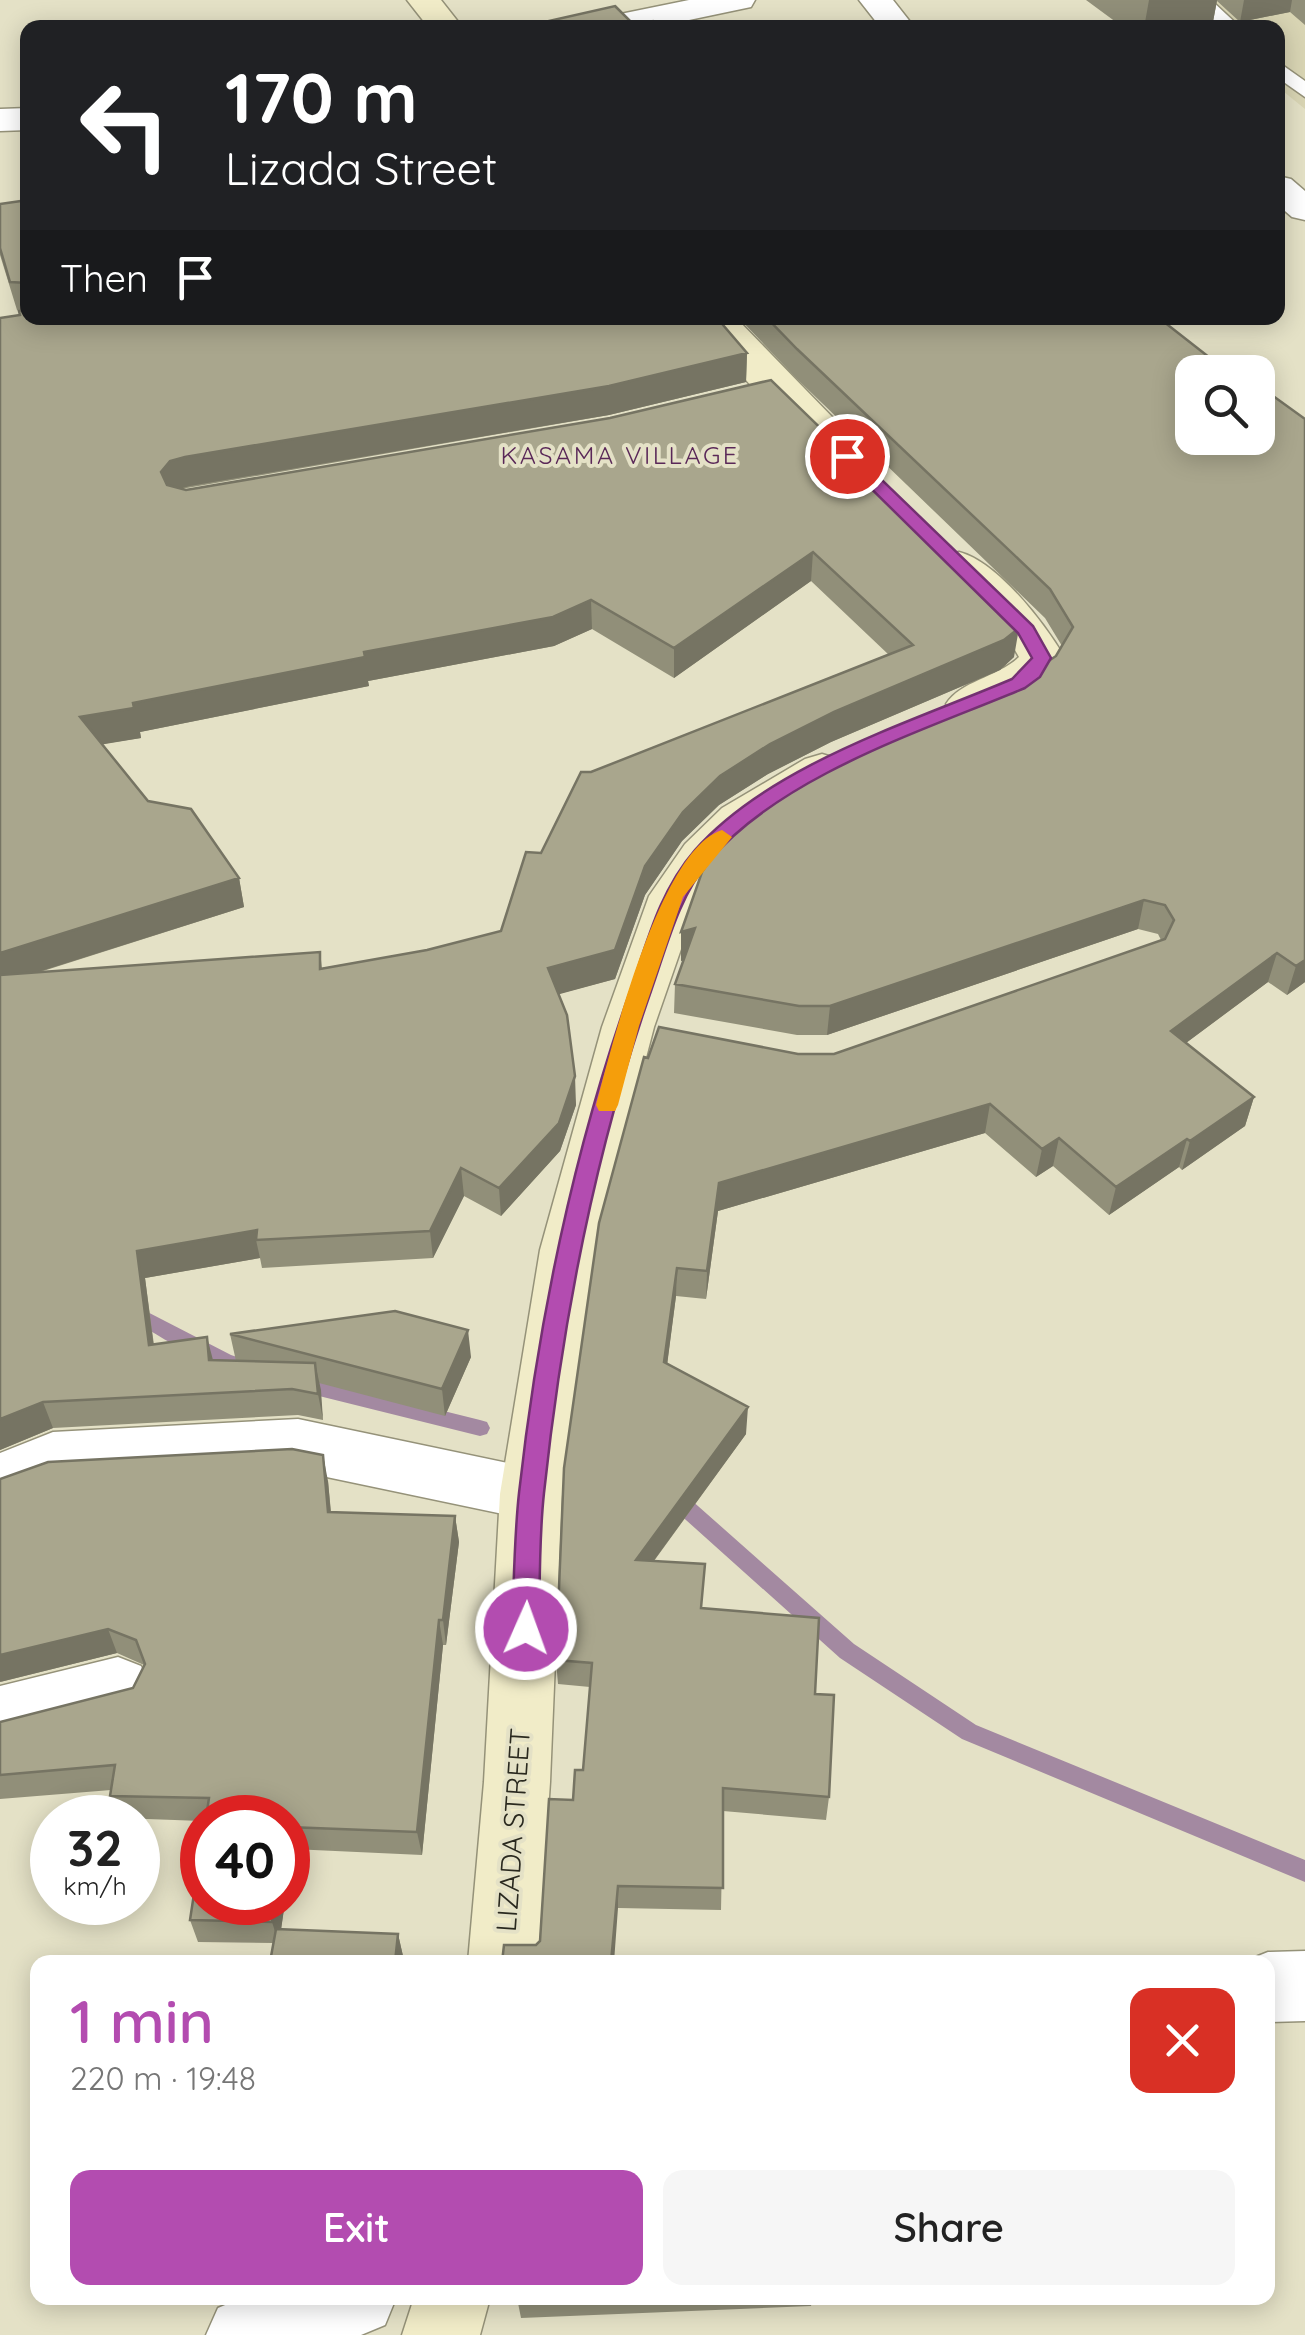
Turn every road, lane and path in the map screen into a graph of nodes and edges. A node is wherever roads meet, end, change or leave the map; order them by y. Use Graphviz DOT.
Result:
graph roads {
  1 [pos="423,0"];
  2 [pos="739,0"];
  3 [pos="875,0"];
  4 [pos="1199,0"];
  5 [pos="440,20"];
  6 [pos="638,20"];
  7 [pos="892,20"];
  8 [pos="1222,20"];
  9 [pos="1285,74"];
  10 [pos="1305,93"];
  11 [pos="1285,193"];
  12 [pos="1305,209"];
  13 [pos="719,325"];
  14 [pos="857,465"];
  15 [pos="927,533"];
  16 [pos="934,719"];
  17 [pos="867,748"];
  18 [pos="628,1026"];
  19 [pos="684,1037"];
  20 [pos="0,1480"];
  21 [pos="531,1494"];
  22 [pos="118,1686"];
  23 [pos="0,1716"];
  24 [pos="504,1955"];
  25 [pos="1305,1986"];
  26 [pos="1275,1987"];
  27 [pos="337,2305"];
  28 [pos="450,2305"];
  29 [pos="245,2335"];
  30 [pos="441,2335"];
  1 -- 5 [label="street"];
  2 -- 6 [label="street"];
  3 -- 7 [label="street"];
  4 -- 8 [label="lane"];
  9 -- 10 [label="lane"];
  11 -- 12 [label="street"];
  13 -- 14 [label="street"];
  15 -- 16 [label="street"];
  17 -- 18 [label="street, LIZADA STREET"];
  18 -- 19 [label="street"];
  18 -- 21 [label="street, LIZADA STREET"];
  20 -- 21 [label="street"];
  21 -- 24 [label="street, LIZADA STREET"];
  22 -- 23 [label="street"];
  25 -- 26 [label="street"];
  27 -- 29 [label="street"];
  28 -- 30 [label="street"];
}
